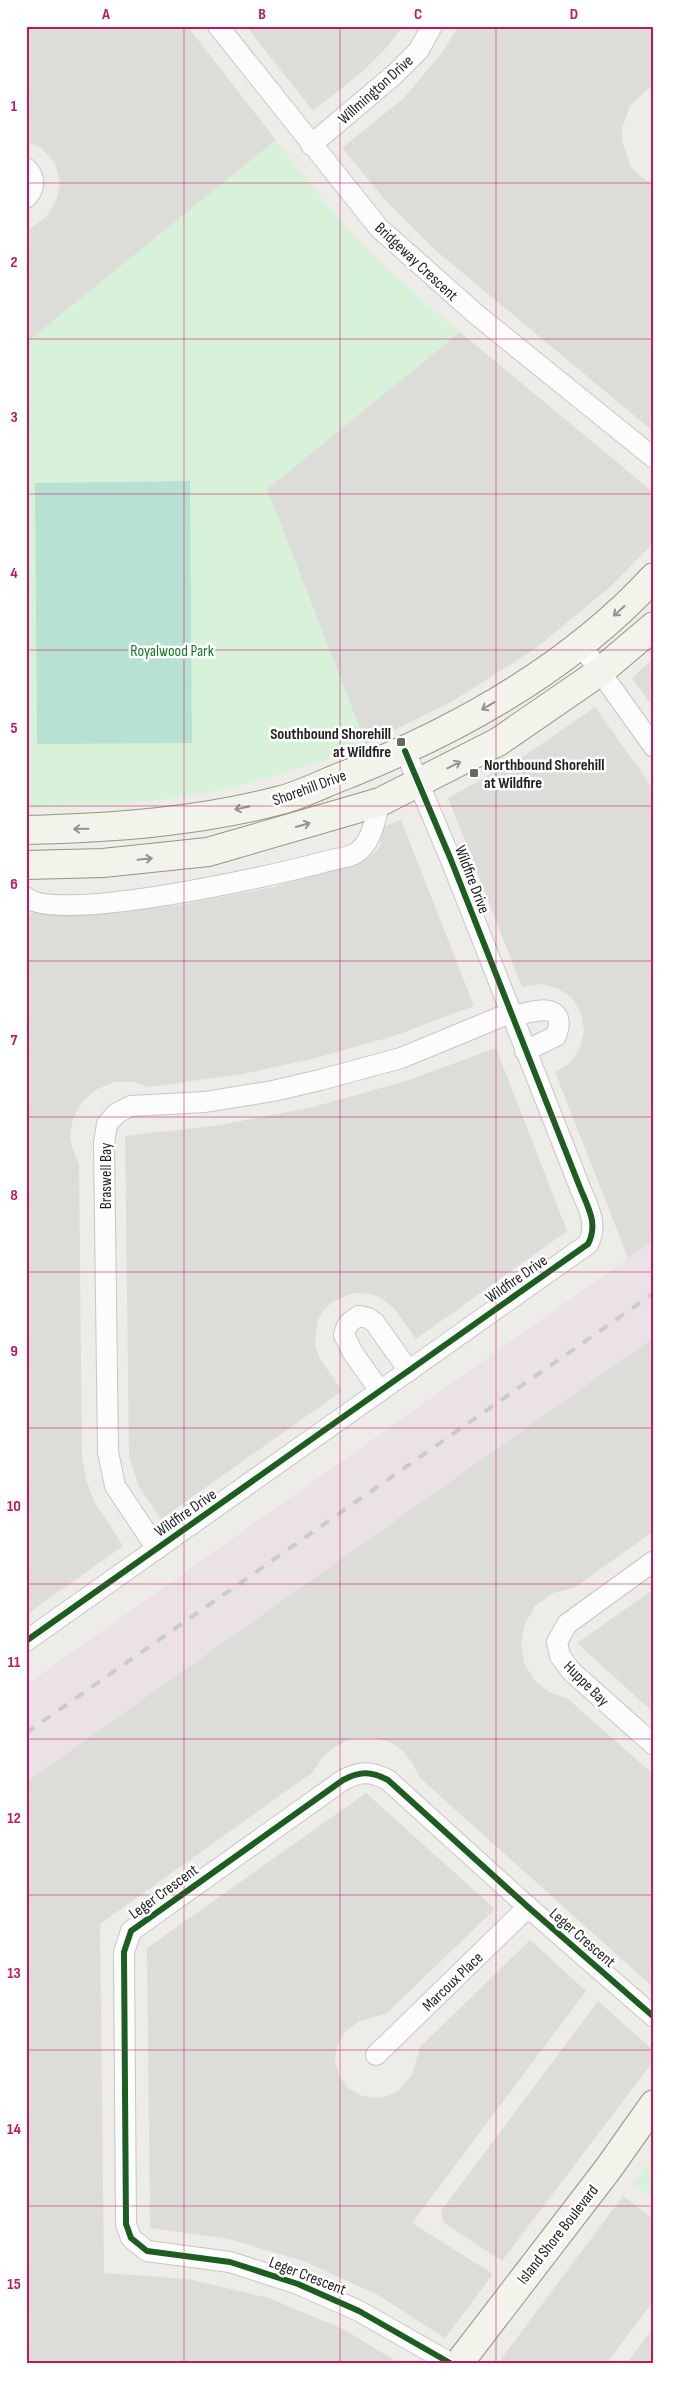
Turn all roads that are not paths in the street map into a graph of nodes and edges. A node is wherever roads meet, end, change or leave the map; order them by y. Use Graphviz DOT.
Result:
graph roads {
  1 [pos="218,26"];
  2 [pos="432,26"];
  3 [pos="311,145"];
  4 [pos="26,168"];
  5 [pos="26,198"];
  6 [pos="654,458"];
  7 [pos="654,577"];
  8 [pos="654,626"];
  9 [pos="581,645"];
  10 [pos="601,671"];
  11 [pos="654,747"];
  12 [pos="405,751"];
  13 [pos="420,783"];
  14 [pos="380,802"];
  15 [pos="26,830"];
  16 [pos="26,865"];
  17 [pos="26,897"];
  18 [pos="511,1015"];
  19 [pos="525,1051"];
  20 [pos="409,1371"];
  21 [pos="380,1391"];
  22 [pos="157,1549"];
  23 [pos="654,1561"];
  24 [pos="26,1642"];
  25 [pos="654,1745"];
  26 [pos="528,1907"];
  27 [pos="654,2017"];
  28 [pos="376,2055"];
  29 [pos="654,2104"];
  30 [pos="450,2363"];
  31 [pos="459,2363"];
  1 -- 3 [label="street, Bridgeway Crescent"];
  2 -- 3 [label="street, Willmington Drive"];
  3 -- 6 [label="street, Bridgeway Crescent"];
  4 -- 5 [label="street"];
  7 -- 9 [label="street, Shorehill Drive, one-way"];
  8 -- 10 [label="street, Shorehill Drive"];
  9 -- 10 [label="street"];
  9 -- 12 [label="street, Shorehill Drive, one-way"];
  10 -- 11 [label="street"];
  13 -- 10 [label="street, Shorehill Drive, one-way"];
  12 -- 13 [label="street, Wildfire Drive"];
  12 -- 15 [label="street, Shorehill Drive, one-way"];
  13 -- 14 [label="street, Shorehill Drive"];
  13 -- 18 [label="street, Wildfire Drive"];
  16 -- 14 [label="street, Shorehill Drive, one-way"];
  14 -- 17 [label="street"];
  18 -- 19 [label="street, Wildfire Drive"];
  18 -- 19 [label="street"];
  18 -- 22 [label="street, Braswell Bay"];
  19 -- 20 [label="street, Wildfire Drive"];
  20 -- 21 [label="street, Wildfire Drive"];
  20 -- 21 [label="street"];
  21 -- 22 [label="street, Wildfire Drive"];
  22 -- 24 [label="street, Wildfire Drive"];
  23 -- 25 [label="street, Huppe Bay"];
  26 -- 27 [label="street, Leger Crescent"];
  26 -- 28 [label="street, Marcoux Place"];
  26 -- 30 [label="street, Leger Crescent"];
  29 -- 31 [label="street, Island Shore Boulevard"];
}
